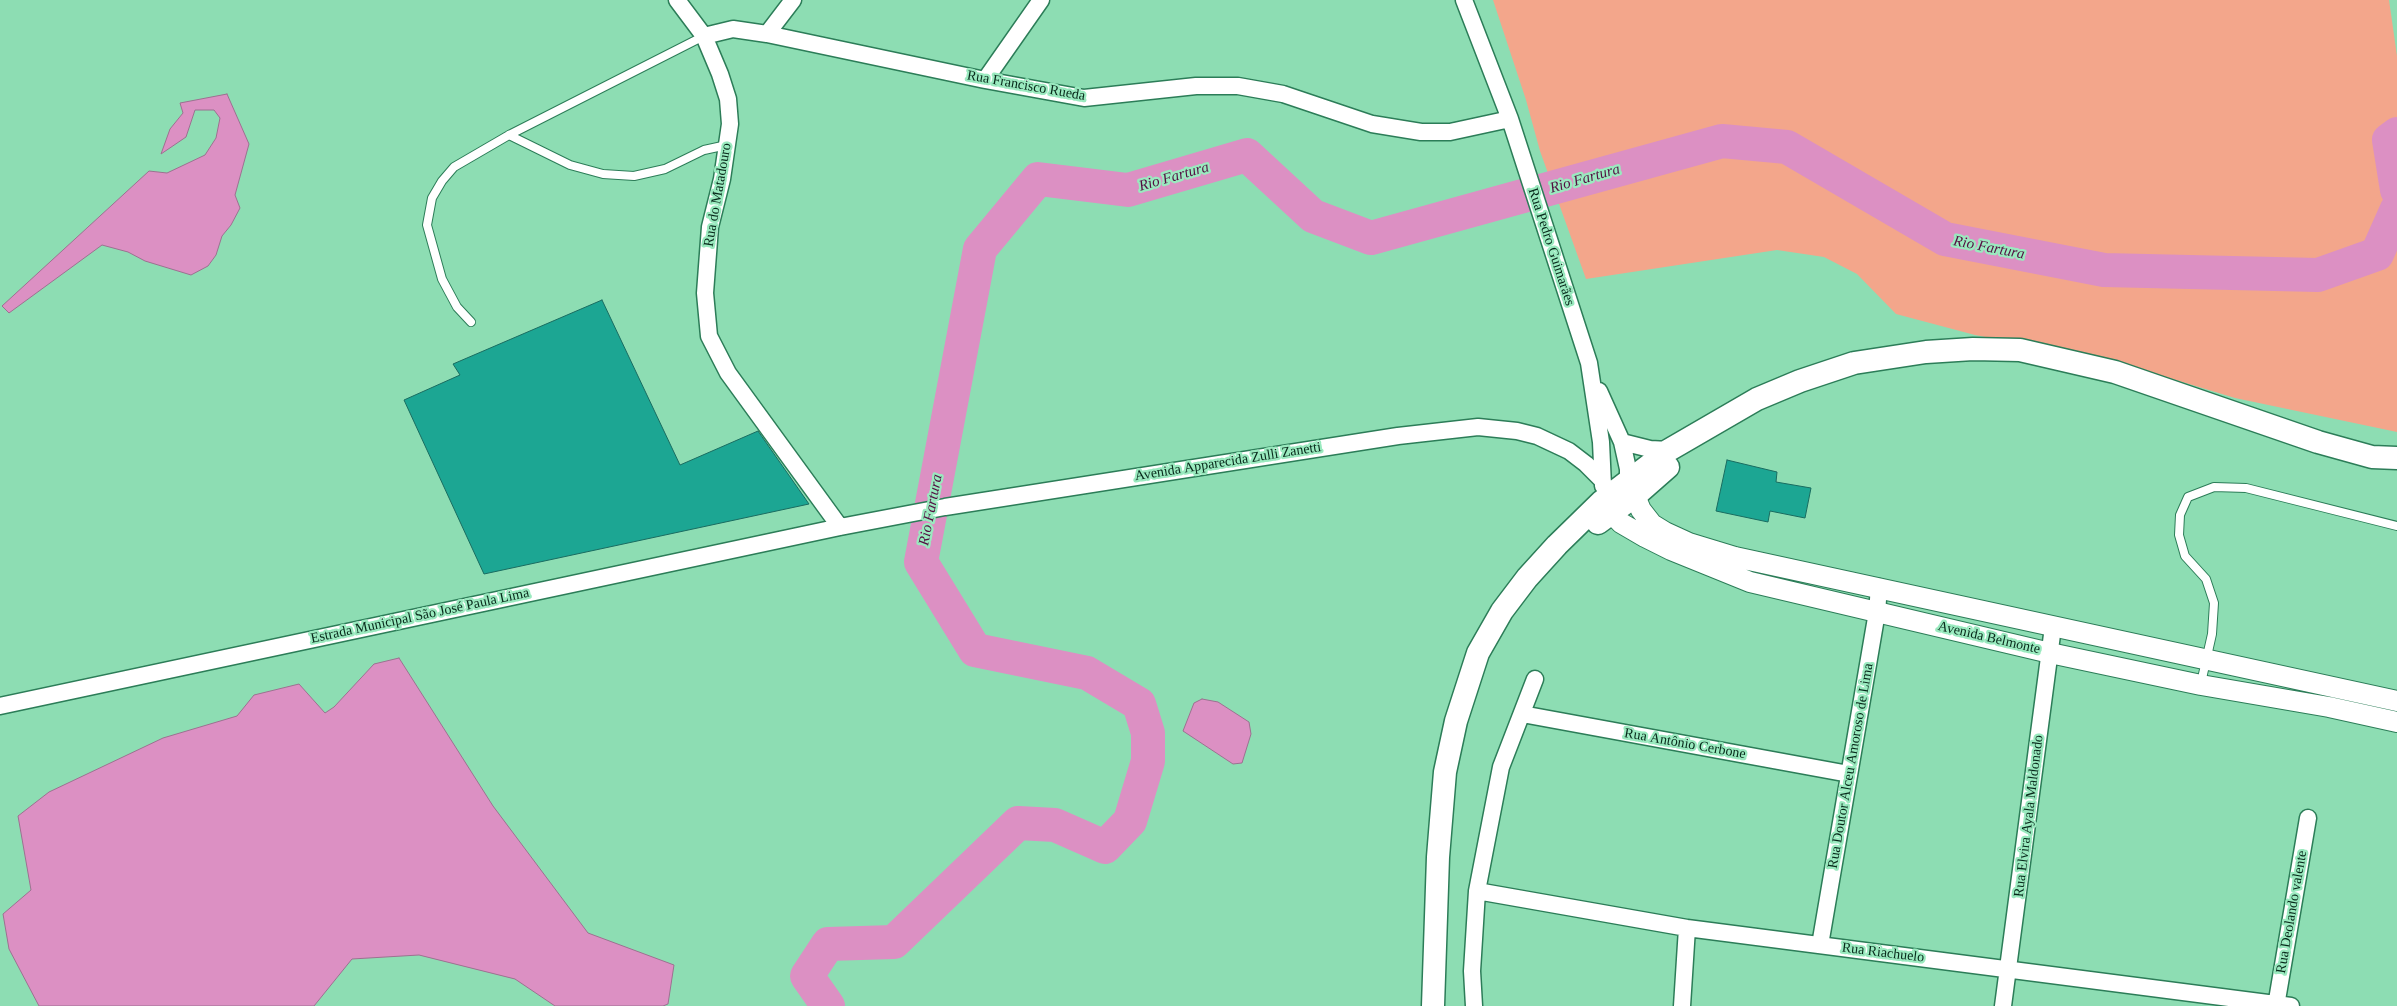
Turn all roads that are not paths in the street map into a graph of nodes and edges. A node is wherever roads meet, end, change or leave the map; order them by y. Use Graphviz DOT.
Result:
graph roads {
  1 [pos="677,0"];
  2 [pos="793,0"];
  3 [pos="1041,0"];
  4 [pos="1464,0"];
  5 [pos="767,34"];
  6 [pos="704,36"];
  7 [pos="985,80"];
  8 [pos="1510,119"];
  9 [pos="509,135"];
  10 [pos="727,145"];
  11 [pos="471,322"];
  12 [pos="1589,363"];
  13 [pos="1726,418"];
  14 [pos="1622,442"];
  15 [pos="1669,450"];
  16 [pos="1568,452"];
  17 [pos="1602,458"];
  18 [pos="2397,458"];
  19 [pos="1632,488"];
  20 [pos="1607,508"];
  21 [pos="2397,526"];
  22 [pos="840,527"];
  23 [pos="1879,587"];
  24 [pos="1878,612"];
  25 [pos="2053,627"];
  26 [pos="2050,653"];
  27 [pos="2208,659"];
  28 [pos="1535,679"];
  29 [pos="2201,685"];
  30 [pos="2397,702"];
  31 [pos="0,706"];
  32 [pos="1522,714"];
  33 [pos="2397,722"];
  34 [pos="1849,774"];
  35 [pos="2308,818"];
  36 [pos="1476,891"];
  37 [pos="1687,928"];
  38 [pos="1820,945"];
  39 [pos="2009,970"];
  40 [pos="2281,1005"];
  41 [pos="1433,1006"];
  42 [pos="1474,1006"];
  43 [pos="1682,1006"];
  44 [pos="2004,1006"];
  1 -- 6 [label="street"];
  2 -- 5 [label="street"];
  3 -- 7 [label="street"];
  4 -- 8 [label="street, Rua Pedro Guimarães"];
  5 -- 6 [label="street, Rua Francisco Rueda"];
  5 -- 7 [label="street, Rua Francisco Rueda"];
  6 -- 9 [label="lane"];
  6 -- 10 [label="street, Rua do Matadouro"];
  7 -- 8 [label="street, Rua Francisco Rueda"];
  8 -- 12 [label="street, Rua Pedro Guimarães"];
  9 -- 10 [label="lane"];
  9 -- 11 [label="lane"];
  10 -- 22 [label="street, Rua do Matadouro"];
  12 -- 14 [label="street"];
  12 -- 17 [label="street, Rua Pedro Guimarães"];
  13 -- 15 [label="main road"];
  13 -- 18 [label="main road"];
  13 -- 19 [label="main road"];
  14 -- 15 [label="street"];
  14 -- 17 [label="street"];
  14 -- 19 [label="street"];
  15 -- 19 [label="main road"];
  16 -- 17 [label="street"];
  16 -- 20 [label="street, Avenida Apparecida Zulli Zanetti"];
  16 -- 22 [label="street, Avenida Apparecida Zulli Zanetti"];
  17 -- 20 [label="street, Rua Pedro Guimarães"];
  19 -- 20 [label="main road"];
  19 -- 23 [label="street, Avenida Belmonte"];
  20 -- 24 [label="street, Avenida Belmonte"];
  20 -- 41 [label="main road"];
  21 -- 27 [label="lane"];
  22 -- 31 [label="street, Estrada Municipal São José Paula Lima"];
  23 -- 24 [label="street, Rua Doutor Alceu Amoroso de Lima"];
  23 -- 25 [label="street, Avenida Belmonte"];
  24 -- 26 [label="street, Avenida Belmonte"];
  24 -- 34 [label="street, Rua Doutor Alceu Amoroso de Lima"];
  25 -- 26 [label="street, Rua Elvira Ayala Maldonado"];
  25 -- 27 [label="street, Avenida Belmonte"];
  26 -- 29 [label="street, Avenida Belmonte"];
  26 -- 39 [label="street, Rua Elvira Ayala Maldonado"];
  27 -- 29 [label="lane"];
  27 -- 30 [label="street, Avenida Belmonte"];
  28 -- 32 [label="street"];
  29 -- 33 [label="street, Avenida Belmonte"];
  32 -- 34 [label="street, Rua Antônio Cerbone"];
  32 -- 36 [label="street"];
  34 -- 38 [label="street, Rua Doutor Alceu Amoroso de Lima"];
  35 -- 40 [label="street, Rua Deolando valente"];
  36 -- 37 [label="street, Rua Riachuelo"];
  36 -- 42 [label="street"];
  37 -- 38 [label="street, Rua Riachuelo"];
  37 -- 43 [label="street"];
  38 -- 39 [label="street, Rua Riachuelo"];
  39 -- 40 [label="street, Rua Riachuelo"];
  39 -- 44 [label="street, Rua Elvira Ayala Maldonado"];
}
